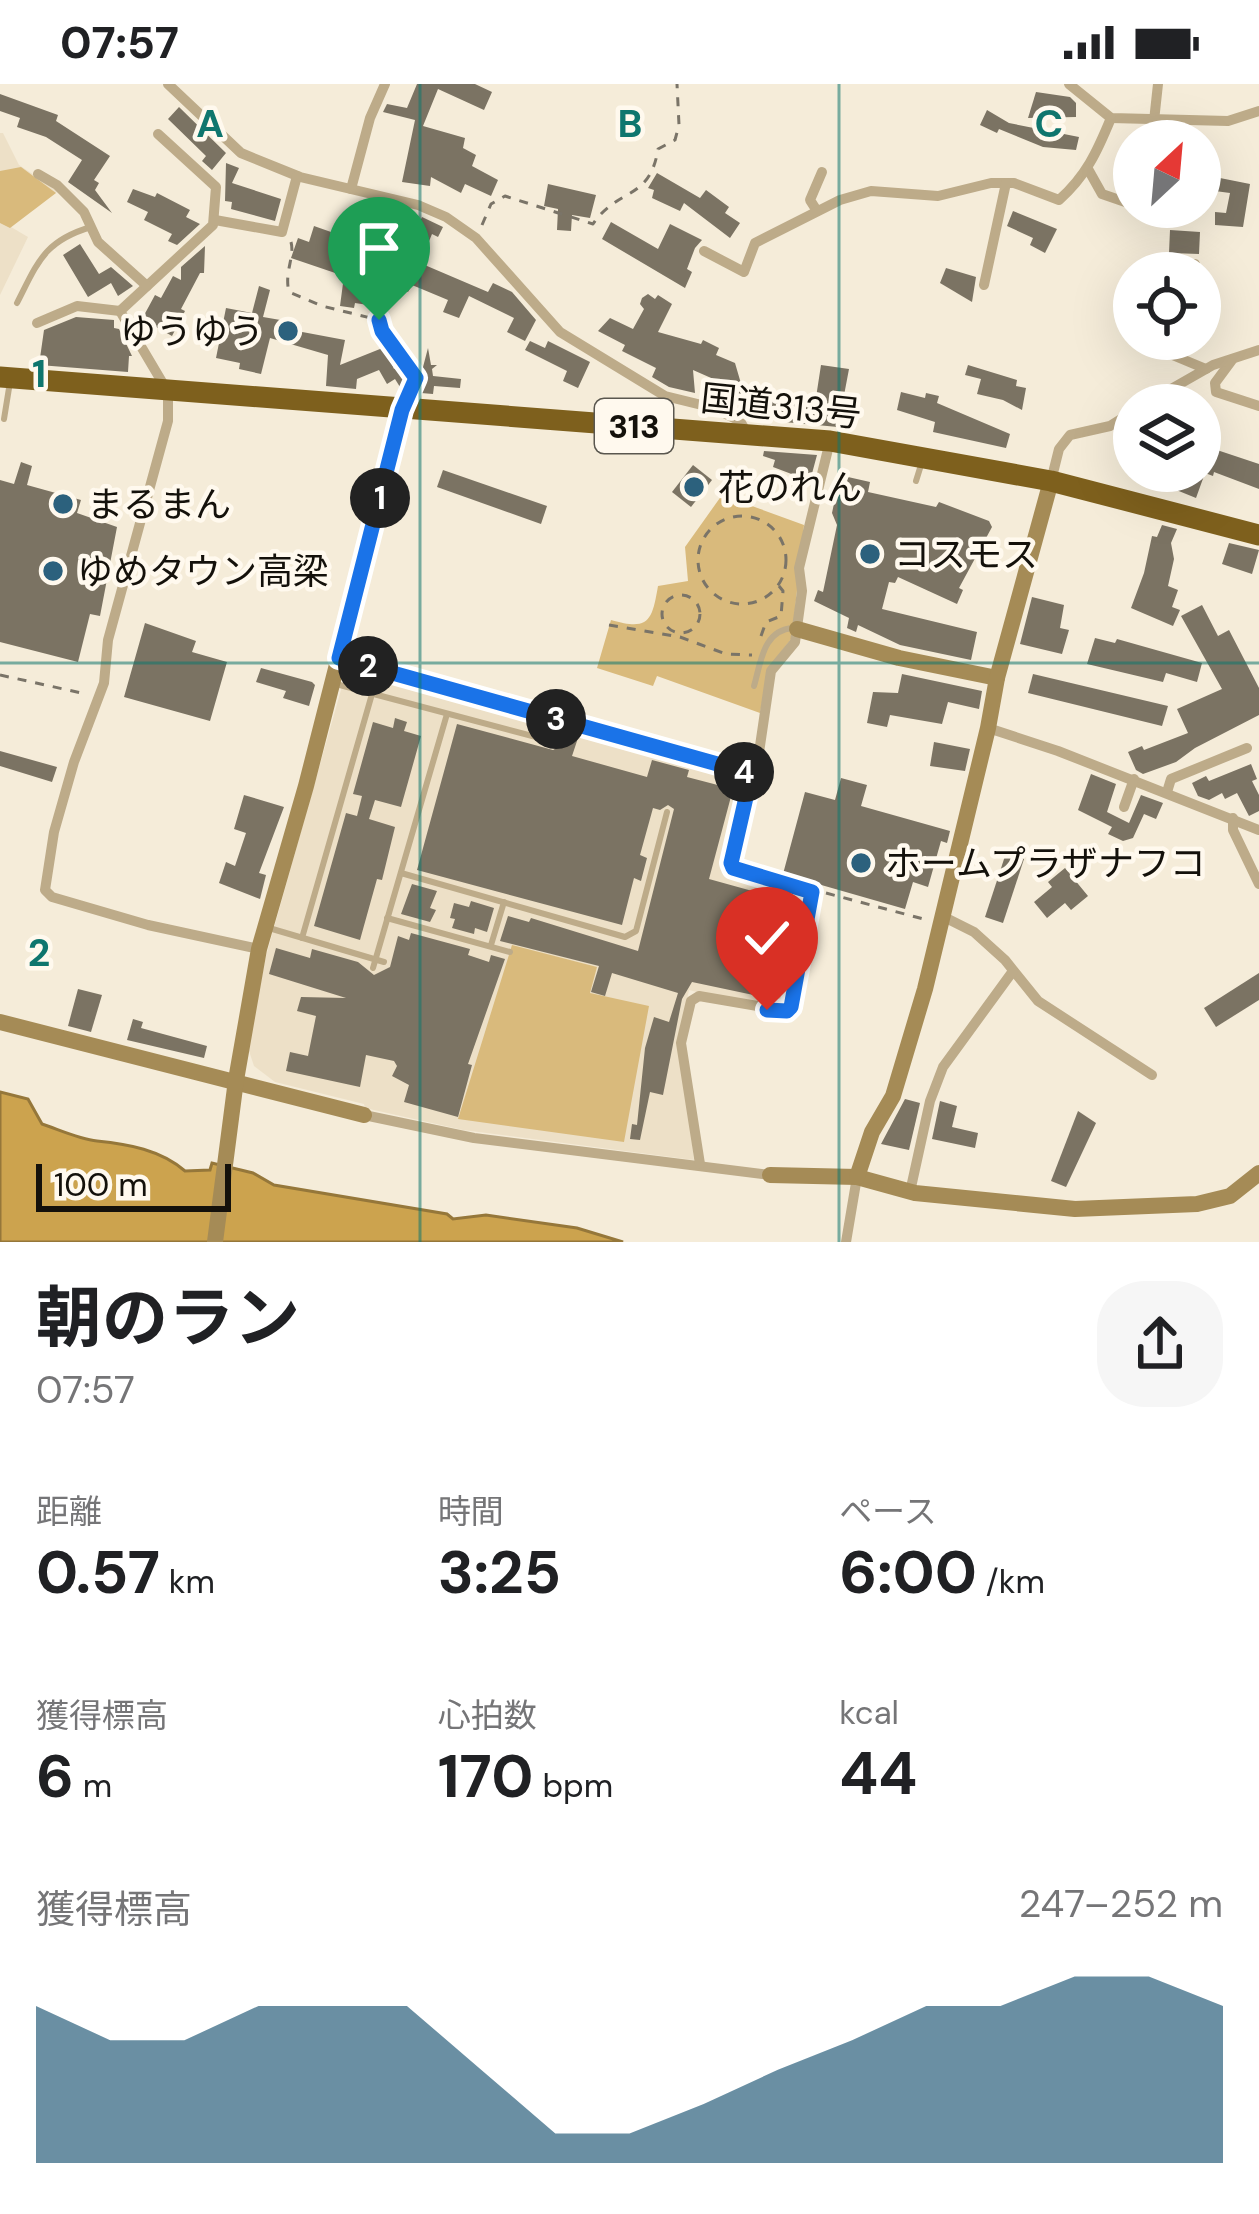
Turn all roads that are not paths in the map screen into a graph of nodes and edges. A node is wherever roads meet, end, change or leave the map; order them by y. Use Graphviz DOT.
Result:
graph roads {
  1 [pos="168,84"];
  2 [pos="385,84"];
  3 [pos="1069,84"];
  4 [pos="1158,84"];
  5 [pos="1259,111"];
  6 [pos="1111,118"];
  7 [pos="1140,120"];
  8 [pos="1154,120"];
  9 [pos="1221,121"];
  10 [pos="158,134"];
  11 [pos="1088,170"];
  12 [pos="822,172"];
  13 [pos="38,174"];
  14 [pos="296,176"];
  15 [pos="1006,183"];
  16 [pos="351,189"];
  17 [pos="1113,198"];
  18 [pos="817,211"];
  19 [pos="215,220"];
  20 [pos="91,227"];
  21 [pos="704,251"];
  22 [pos="984,285"];
  23 [pos="146,286"];
  24 [pos="17,303"];
  25 [pos="120,311"];
  26 [pos="37,323"];
  27 [pos="1259,350"];
  28 [pos="1234,358"];
  29 [pos="1184,360"];
  30 [pos="1206,369"];
  31 [pos="5,378"];
  32 [pos="1180,384"];
  33 [pos="168,392"];
  34 [pos="1259,406"];
  35 [pos="402,410"];
  36 [pos="4,419"];
  37 [pos="1113,424"];
  38 [pos="747,433"];
  39 [pos="830,441"];
  40 [pos="924,456"];
  41 [pos="916,481"];
  42 [pos="1051,481"];
  43 [pos="1259,535"];
  44 [pos="797,628"];
  45 [pos="339,658"];
  46 [pos="997,678"];
  47 [pos="332,683"];
  48 [pos="754,686"];
  49 [pos="372,694"];
  50 [pos="447,714"];
  51 [pos="988,728"];
  52 [pos="555,742"];
  53 [pos="1247,748"];
  54 [pos="1134,779"];
  55 [pos="750,780"];
  56 [pos="1167,792"];
  57 [pos="1124,807"];
  58 [pos="667,812"];
  59 [pos="1233,818"];
  60 [pos="1259,830"];
  61 [pos="400,873"];
  62 [pos="1259,884"];
  63 [pos="504,902"];
  64 [pos="387,918"];
  65 [pos="943,920"];
  66 [pos="266,927"];
  67 [pos="302,938"];
  68 [pos="490,946"];
  69 [pos="259,949"];
  70 [pos="510,952"];
  71 [pos="1013,971"];
  72 [pos="0,1022"];
  73 [pos="1152,1075"];
  74 [pos="235,1085"];
  75 [pos="364,1115"];
  76 [pos="700,1164"];
  77 [pos="1259,1173"];
  78 [pos="770,1175"];
  79 [pos="856,1184"];
  80 [pos="910,1192"];
  81 [pos="215,1242"];
  82 [pos="846,1242"];
  1 -- 14 [label="street"];
  2 -- 16 [label="street"];
  3 -- 6 [label="street"];
  4 -- 8 [label="street"];
  5 -- 9 [label="street"];
  6 -- 7 [label="street"];
  6 -- 11 [label="street"];
  10 -- 19 [label="street"];
  11 -- 15 [label="street"];
  11 -- 17 [label="street"];
  12 -- 18 [label="street"];
  13 -- 20 [label="street"];
  14 -- 16 [label="street"];
  14 -- 19 [label="street"];
  15 -- 18 [label="street"];
  15 -- 22 [label="street"];
  16 -- 38 [label="street"];
  18 -- 21 [label="street"];
  19 -- 23 [label="street"];
  20 -- 23 [label="street"];
  20 -- 24 [label="lane"];
  23 -- 25 [label="street"];
  25 -- 26 [label="street"];
  25 -- 33 [label="street"];
  27 -- 28 [label="street"];
  28 -- 30 [label="street"];
  28 -- 34 [label="street"];
  29 -- 30 [label="street"];
  30 -- 32 [label="street"];
  31 -- 33 [label="highway, 国道313号 / 313"];
  31 -- 36 [label="lane"];
  33 -- 35 [label="highway, 国道313号 / 313"];
  33 -- 69 [label="street"];
  35 -- 38 [label="highway, 国道313号 / 313"];
  35 -- 45 [label="street"];
  37 -- 42 [label="street"];
  38 -- 39 [label="highway, 国道313号 / 313"];
  39 -- 40 [label="highway, 国道313号 / 313"];
  39 -- 44 [label="street"];
  40 -- 41 [label="lane"];
  40 -- 42 [label="highway, 国道313号 / 313"];
  42 -- 43 [label="highway, 国道313号 / 313"];
  42 -- 46 [label="street"];
  44 -- 46 [label="street"];
  44 -- 48 [label="lane"];
  44 -- 55 [label="street"];
  45 -- 47 [label="street"];
  45 -- 55 [label="street"];
  46 -- 51 [label="street"];
  47 -- 49 [label="lane"];
  47 -- 66 [label="street"];
  49 -- 50 [label="lane"];
  49 -- 67 [label="lane"];
  50 -- 52 [label="lane"];
  50 -- 61 [label="lane"];
  51 -- 54 [label="street"];
  51 -- 65 [label="street"];
  53 -- 56 [label="street"];
  54 -- 56 [label="street"];
  54 -- 57 [label="street"];
  55 -- 76 [label="street"];
  56 -- 59 [label="street"];
  58 -- 63 [label="lane"];
  59 -- 60 [label="street"];
  59 -- 62 [label="street"];
  61 -- 63 [label="lane"];
  61 -- 64 [label="lane"];
  63 -- 68 [label="lane"];
  64 -- 67 [label="lane"];
  64 -- 68 [label="lane"];
  65 -- 71 [label="street"];
  65 -- 79 [label="street"];
  66 -- 67 [label="lane"];
  66 -- 69 [label="street"];
  68 -- 70 [label="lane"];
  69 -- 74 [label="street"];
  71 -- 73 [label="street"];
  71 -- 80 [label="street"];
  72 -- 74 [label="street"];
  74 -- 75 [label="street"];
  74 -- 81 [label="street"];
  75 -- 76 [label="street"];
  76 -- 78 [label="street"];
  77 -- 80 [label="street"];
  78 -- 79 [label="street"];
  79 -- 80 [label="street"];
  79 -- 82 [label="street"];
}
